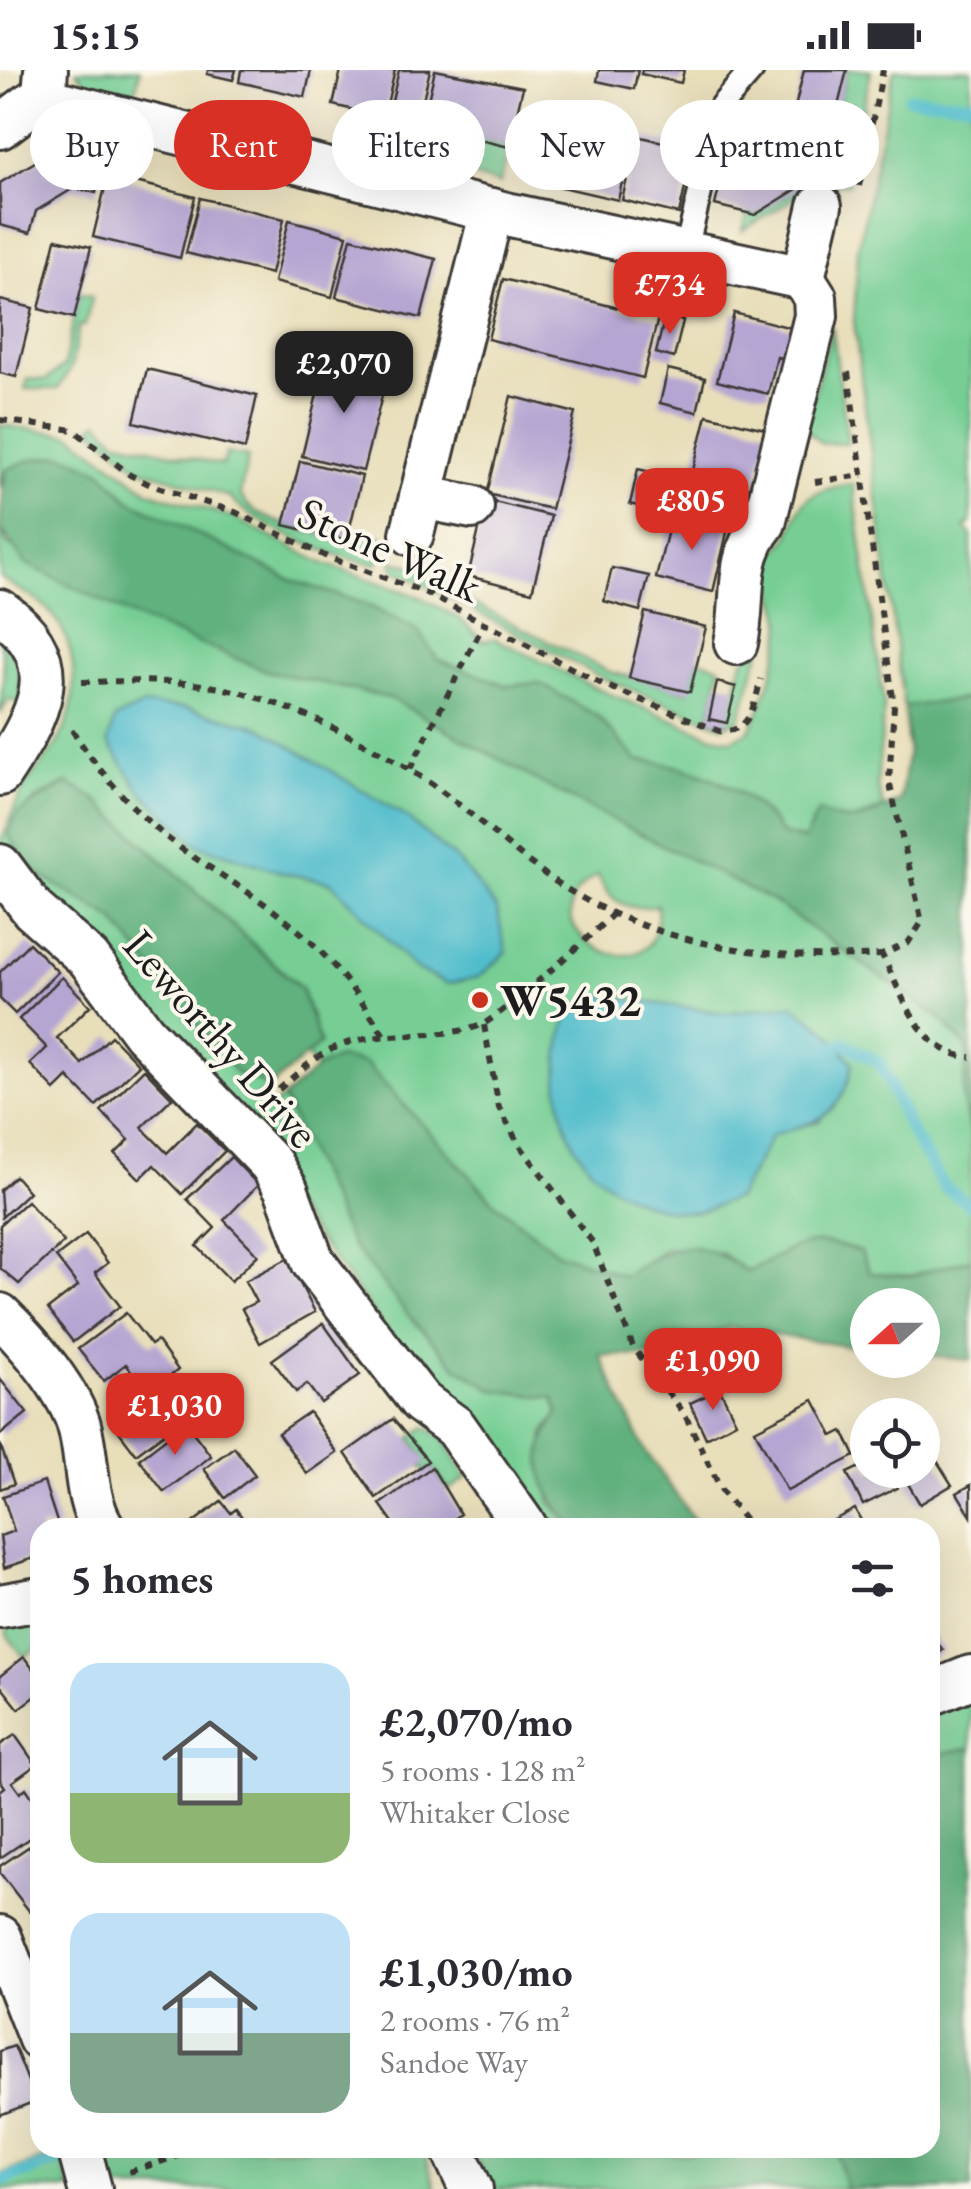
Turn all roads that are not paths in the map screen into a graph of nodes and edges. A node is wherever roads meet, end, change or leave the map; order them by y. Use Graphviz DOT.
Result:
graph roads {
  1 [pos="752,70"];
  2 [pos="44,82"];
  3 [pos="0,126"];
  4 [pos="837,206"];
  5 [pos="492,210"];
  6 [pos="685,254"];
  7 [pos="803,278"];
  8 [pos="472,507"];
  9 [pos="0,611"];
  10 [pos="736,643"];
  11 [pos="0,774"];
  12 [pos="0,866"];
  13 [pos="0,1315"];
  14 [pos="99,1518"];
  15 [pos="519,1518"];
  16 [pos="30,1601"];
  17 [pos="0,1606"];
  18 [pos="971,1678"];
  19 [pos="940,1690"];
  20 [pos="0,1937"];
  21 [pos="22,2017"];
  22 [pos="457,2158"];
  23 [pos="472,2189"];
  1 -- 6 [label="lane"];
  2 -- 3 [label="street"];
  2 -- 5 [label="street"];
  4 -- 7 [label="street"];
  5 -- 6 [label="street"];
  5 -- 8 [label="street"];
  6 -- 7 [label="street"];
  7 -- 10 [label="street"];
  9 -- 11 [label="street"];
  12 -- 15 [label="street, Leworthy Drive"];
  13 -- 14 [label="street"];
  16 -- 17 [label="street"];
  18 -- 19 [label="street"];
  20 -- 21 [label="street"];
  22 -- 23 [label="street"];
}
